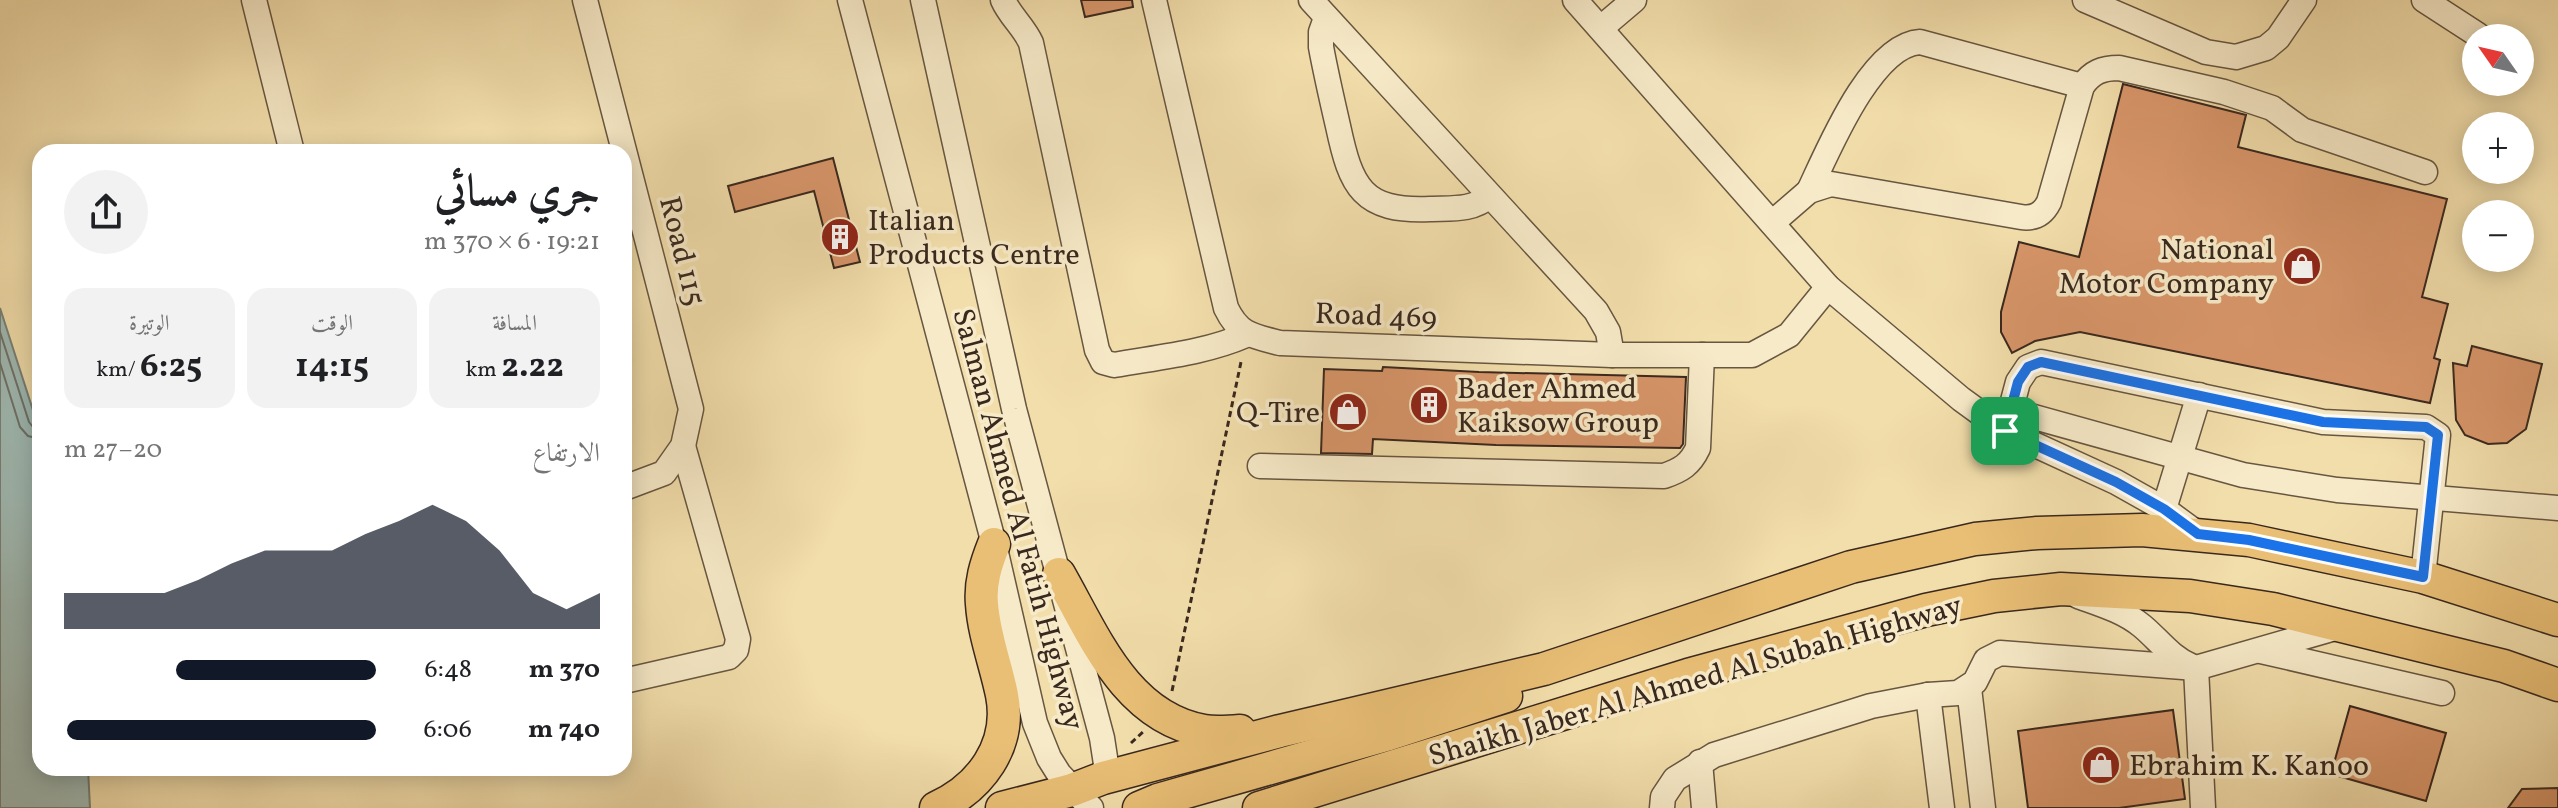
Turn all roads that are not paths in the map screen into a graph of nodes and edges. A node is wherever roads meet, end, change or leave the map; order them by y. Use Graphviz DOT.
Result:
graph roads {
  1 [pos="254,0"];
  2 [pos="585,0"];
  3 [pos="850,0"];
  4 [pos="923,0"];
  5 [pos="1003,0"];
  6 [pos="1154,0"];
  7 [pos="1575,0"];
  8 [pos="1634,0"];
  9 [pos="2085,0"];
  10 [pos="2304,0"];
  11 [pos="2424,0"];
  12 [pos="1318,9"];
  13 [pos="2462,25"];
  14 [pos="1601,28"];
  15 [pos="2236,57"];
  16 [pos="2082,86"];
  17 [pos="2224,92"];
  18 [pos="290,144"];
  19 [pos="622,144"];
  20 [pos="2425,172"];
  21 [pos="632,181"];
  22 [pos="1809,191"];
  23 [pos="1489,196"];
  24 [pos="1772,223"];
  25 [pos="1828,287"];
  26 [pos="1246,335"];
  27 [pos="1612,355"];
  28 [pos="1702,355"];
  29 [pos="2199,395"];
  30 [pos="2007,420"];
  31 [pos="683,446"];
  32 [pos="2179,458"];
  33 [pos="1260,466"];
  34 [pos="632,485"];
  35 [pos="2433,498"];
  36 [pos="2558,508"];
  37 [pos="2164,509"];
  38 [pos="2198,534"];
  39 [pos="994,544"];
  40 [pos="1059,574"];
  41 [pos="2423,577"];
  42 [pos="2061,589"];
  43 [pos="2558,620"];
  44 [pos="2345,625"];
  45 [pos="2259,651"];
  46 [pos="2196,668"];
  47 [pos="1544,669"];
  48 [pos="632,679"];
  49 [pos="2558,685"];
  50 [pos="1969,688"];
  51 [pos="2442,693"];
  52 [pos="1928,695"];
  53 [pos="1280,731"];
  54 [pos="1700,762"];
  55 [pos="1318,790"];
  56 [pos="1068,795"];
  57 [pos="936,808"];
  58 [pos="1139,808"];
  59 [pos="1259,808"];
  60 [pos="1289,808"];
  61 [pos="1662,808"];
  62 [pos="1704,808"];
  63 [pos="1942,808"];
  64 [pos="1983,808"];
  65 [pos="2203,808"];
  1 -- 18 [label="street"];
  2 -- 19 [label="street, Road 115"];
  3 -- 39 [label="street, Salman Ahmed Al Fatih Highway"];
  4 -- 40 [label="street, Salman Ahmed Al Fatih Highway"];
  5 -- 26 [label="street"];
  6 -- 26 [label="street"];
  7 -- 14 [label="street"];
  8 -- 14 [label="street"];
  9 -- 15 [label="street"];
  10 -- 15 [label="street"];
  11 -- 13 [label="street"];
  12 -- 23 [label="street"];
  12 -- 23 [label="street"];
  14 -- 24 [label="street"];
  15 -- 17 [label="street"];
  16 -- 17 [label="street"];
  16 -- 22 [label="street"];
  16 -- 22 [label="street"];
  17 -- 20 [label="street"];
  21 -- 31 [label="street, Road 115"];
  22 -- 24 [label="street"];
  23 -- 27 [label="street"];
  24 -- 25 [label="street"];
  25 -- 28 [label="street, Road 469"];
  25 -- 30 [label="street"];
  26 -- 27 [label="street, Road 469"];
  27 -- 28 [label="street, Road 469"];
  28 -- 33 [label="street"];
  29 -- 30 [label="street"];
  29 -- 32 [label="street"];
  29 -- 35 [label="street"];
  30 -- 32 [label="street"];
  30 -- 37 [label="street"];
  31 -- 34 [label="street"];
  31 -- 48 [label="street"];
  32 -- 35 [label="street"];
  32 -- 37 [label="street"];
  35 -- 36 [label="street"];
  35 -- 41 [label="street"];
  37 -- 38 [label="street"];
  38 -- 41 [label="main road, Shaikh Jaber Al Ahmed Al Subah Highway"];
  38 -- 47 [label="main road, Shaikh Jaber Al Ahmed Al Subah Highway"];
  39 -- 56 [label="street, Salman Ahmed Al Fatih Highway"];
  39 -- 57 [label="main road"];
  40 -- 53 [label="main road"];
  40 -- 56 [label="street, Salman Ahmed Al Fatih Highway"];
  41 -- 43 [label="main road, Shaikh Jaber Al Ahmed Al Subah Highway"];
  42 -- 44 [label="main road, Shaikh Jaber Al Ahmed Al Subah Highway"];
  42 -- 46 [label="street"];
  42 -- 55 [label="main road, Shaikh Jaber Al Ahmed Al Subah Highway"];
  44 -- 45 [label="street"];
  44 -- 49 [label="main road, Shaikh Jaber Al Ahmed Al Subah Highway"];
  45 -- 46 [label="street"];
  45 -- 51 [label="street"];
  46 -- 50 [label="street"];
  46 -- 65 [label="street"];
  47 -- 53 [label="main road, Shaikh Jaber Al Ahmed Al Subah Highway"];
  47 -- 58 [label="main road"];
  50 -- 52 [label="street"];
  50 -- 64 [label="street"];
  52 -- 54 [label="street"];
  52 -- 63 [label="street"];
  53 -- 56 [label="main road, Shaikh Jaber Al Ahmed Al Subah Highway"];
  54 -- 61 [label="street"];
  54 -- 62 [label="street"];
  55 -- 59 [label="main road, Shaikh Jaber Al Ahmed Al Subah Highway"];
  55 -- 60 [label="main road"];
}
